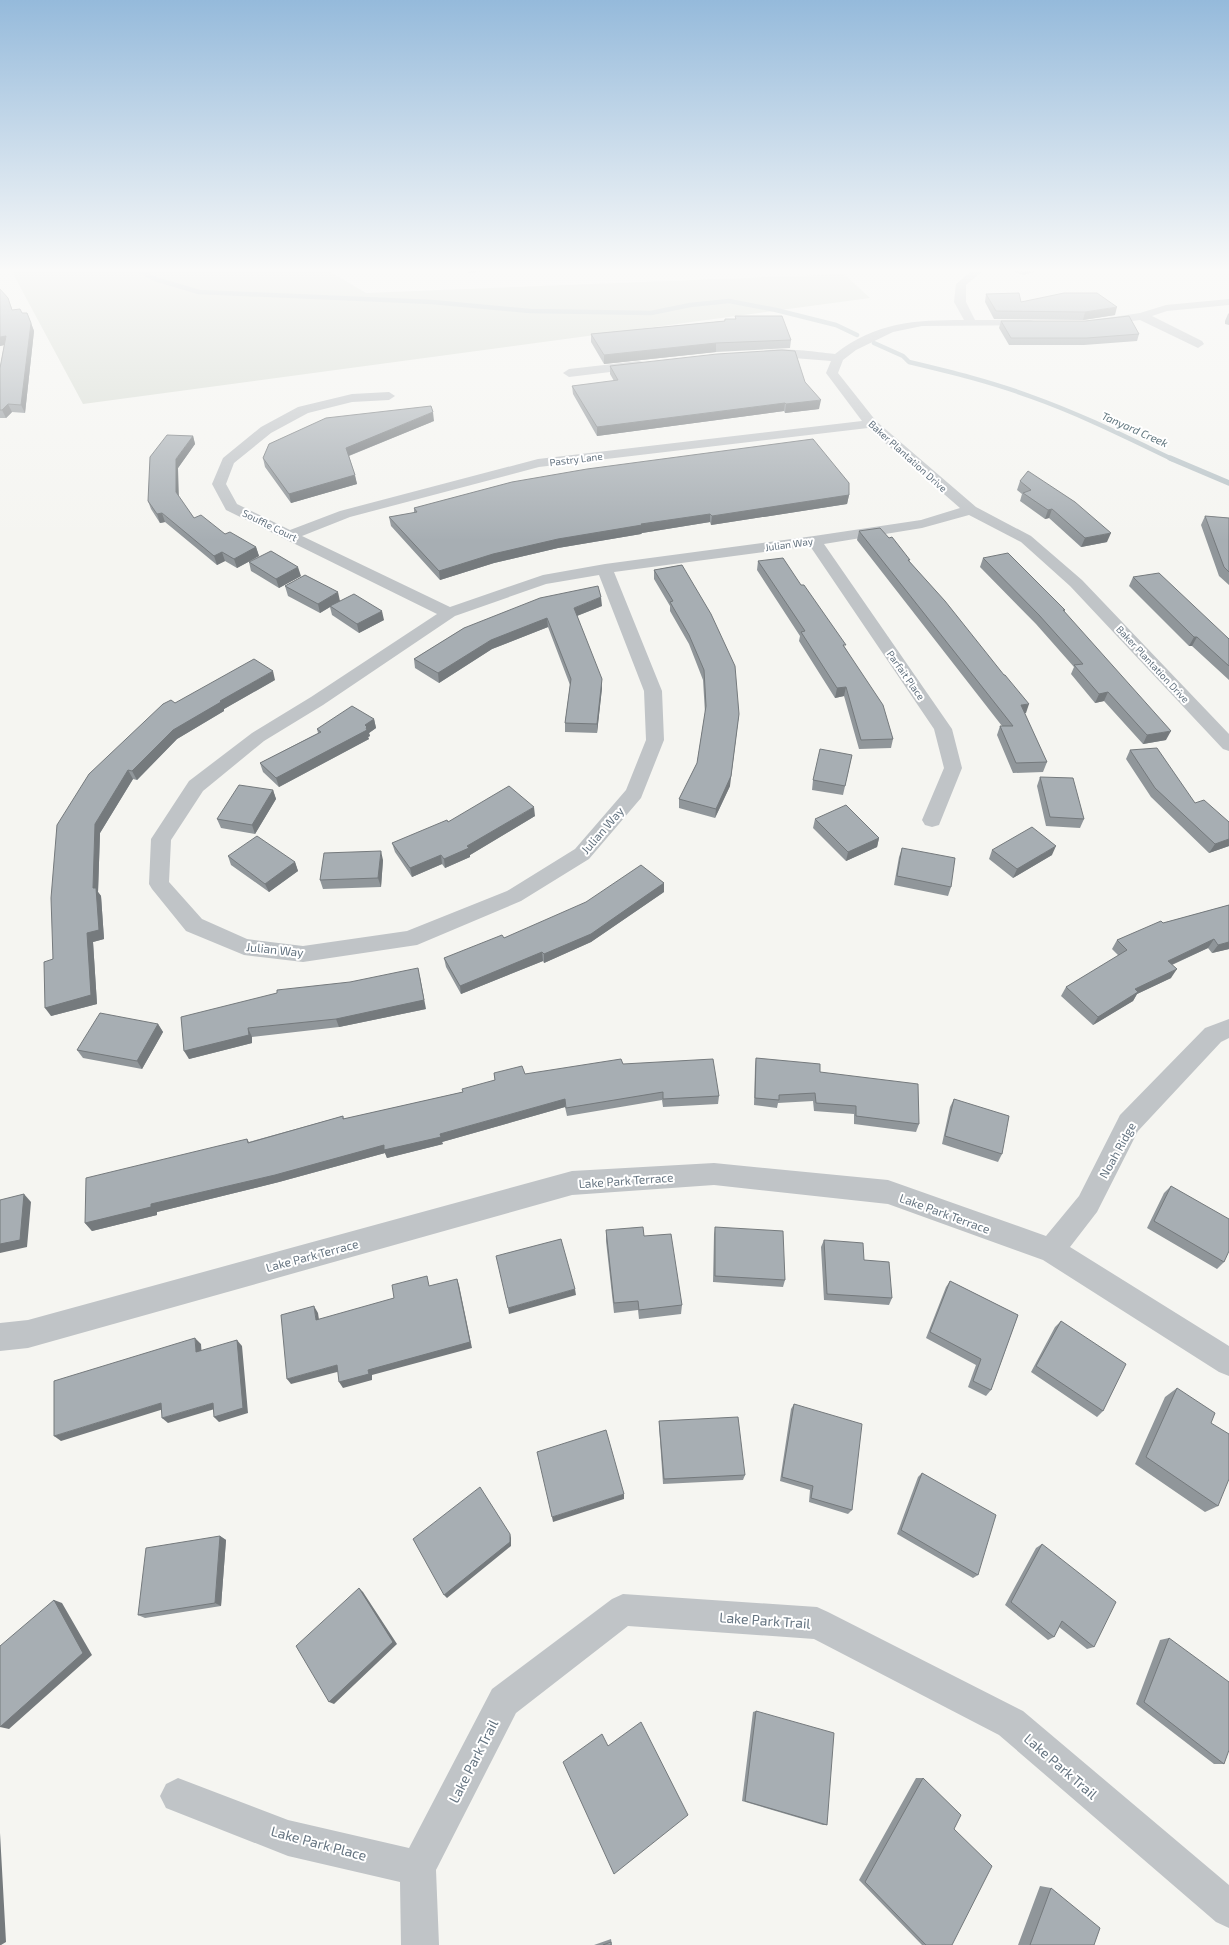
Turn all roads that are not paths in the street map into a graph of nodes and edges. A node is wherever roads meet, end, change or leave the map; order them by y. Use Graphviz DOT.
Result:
graph roads {
  1 [pos="838,358"];
  2 [pos="654,364"];
  3 [pos="569,373"];
  4 [pos="389,396"];
  5 [pos="871,424"];
  6 [pos="971,510"];
  7 [pos="290,535"];
  8 [pos="814,541"];
  9 [pos="605,569"];
  10 [pos="449,613"];
  11 [pos="1229,745"];
  12 [pos="932,820"];
  13 [pos="1229,1028"];
  14 [pos="1051,1250"];
  15 [pos="0,1337"];
  16 [pos="1229,1362"];
  17 [pos="178,1796"];
  18 [pos="418,1868"];
  19 [pos="1229,1909"];
  20 [pos="420,1945"];
  1 -- 5 [label="street, Baker Plantation Drive"];
  2 -- 3 [label="street"];
  4 -- 7 [label="street, Souffle Court"];
  5 -- 6 [label="street, Baker Plantation Drive"];
  5 -- 7 [label="street, Pastry Lane"];
  6 -- 8 [label="street, Julian Way"];
  6 -- 11 [label="street, Baker Plantation Drive"];
  7 -- 10 [label="street, Souffle Court"];
  8 -- 9 [label="street, Julian Way"];
  8 -- 12 [label="street, Parfait Place"];
  9 -- 10 [label="street, Julian Way"];
  9 -- 10 [label="street, Julian Way"];
  13 -- 14 [label="street, Noah Ridge"];
  14 -- 15 [label="street, Lake Park Terrace"];
  14 -- 16 [label="street, Lake Park Terrace"];
  17 -- 18 [label="street, Lake Park Place"];
  18 -- 19 [label="street, Lake Park Trail"];
  18 -- 20 [label="street, Lake Park Trail"];
}
